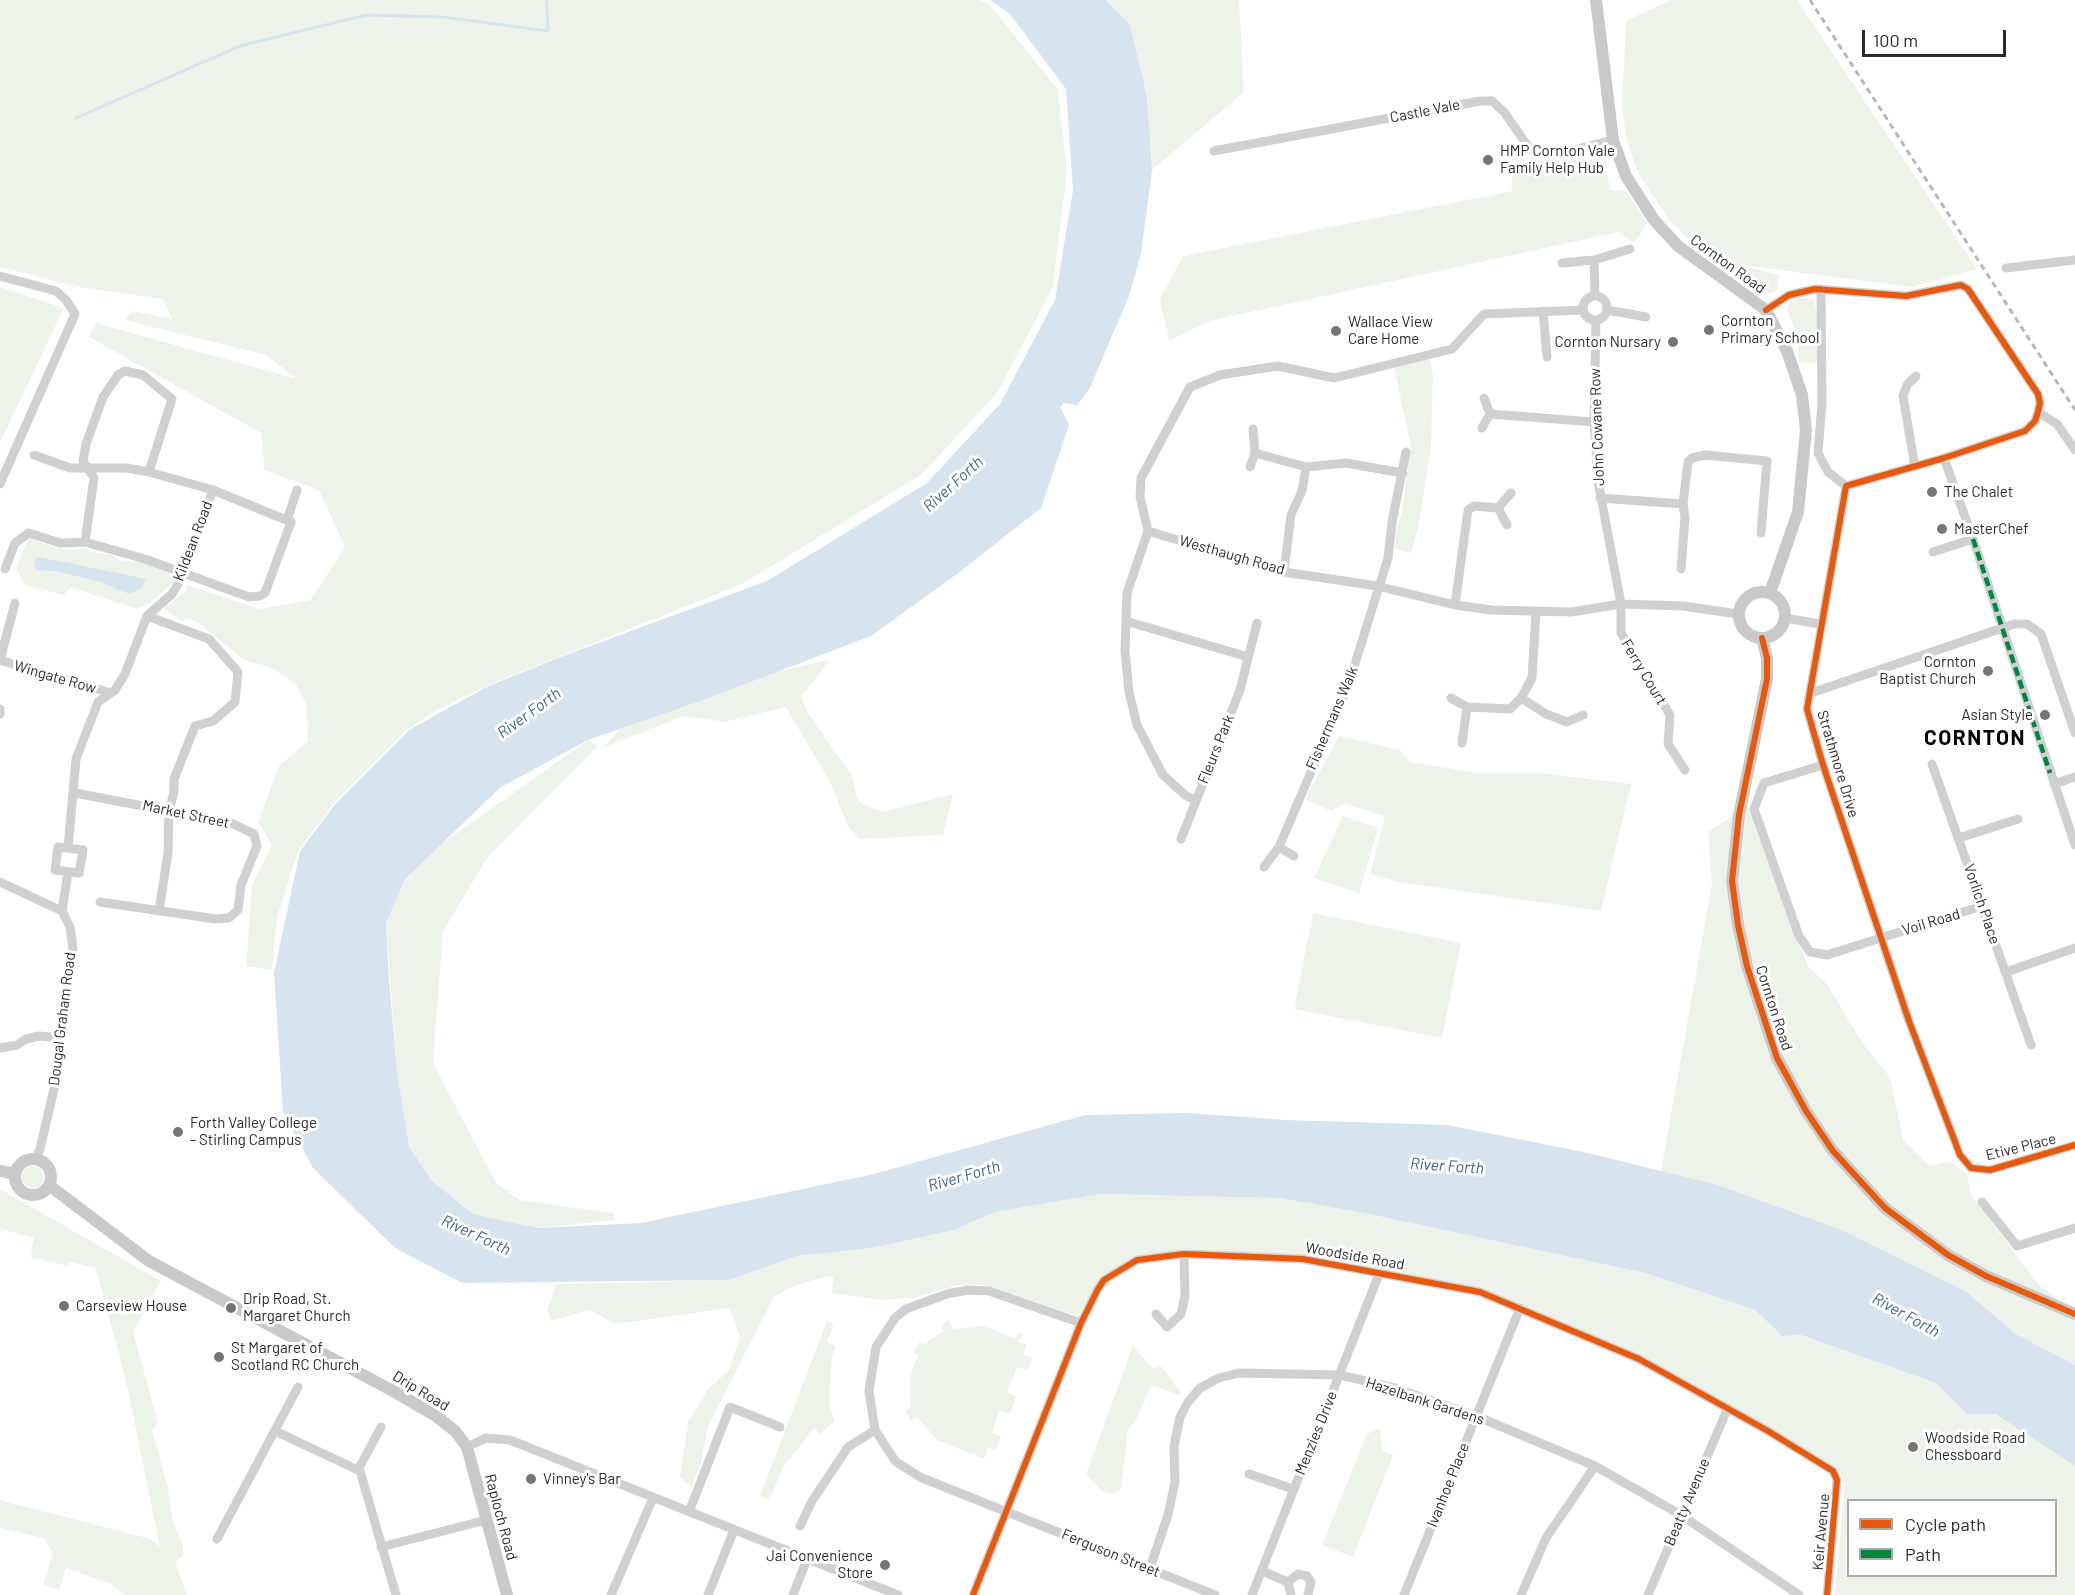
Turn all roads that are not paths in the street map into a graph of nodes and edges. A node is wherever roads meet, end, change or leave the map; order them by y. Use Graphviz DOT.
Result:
graph roads {
  1 [pos="1596,0"];
  2 [pos="1613,140"];
  3 [pos="1214,151"];
  4 [pos="1630,249"];
  5 [pos="2075,260"];
  6 [pos="1594,261"];
  7 [pos="1562,263"];
  8 [pos="2006,268"];
  9 [pos="0,276"];
  10 [pos="1821,289"];
  11 [pos="1595,296"];
  12 [pos="1583,310"];
  13 [pos="1607,310"];
  14 [pos="1767,310"];
  15 [pos="1543,311"];
  16 [pos="1646,317"];
  17 [pos="1596,320"];
  18 [pos="1546,357"];
  19 [pos="1916,376"];
  20 [pos="1484,398"];
  21 [pos="2038,412"];
  22 [pos="1490,414"];
  23 [pos="1594,422"];
  24 [pos="1482,428"];
  25 [pos="1253,429"];
  26 [pos="2075,450"];
  27 [pos="1406,452"];
  28 [pos="1255,453"];
  29 [pos="34,455"];
  30 [pos="1944,458"];
  31 [pos="1916,466"];
  32 [pos="1250,467"];
  33 [pos="1306,467"];
  34 [pos="87,469"];
  35 [pos="149,472"];
  36 [pos="2,473"];
  37 [pos="1403,473"];
  38 [pos="0,484"];
  39 [pos="1846,486"];
  40 [pos="213,490"];
  41 [pos="297,490"];
  42 [pos="1511,493"];
  43 [pos="1600,498"];
  44 [pos="1683,504"];
  45 [pos="1498,508"];
  46 [pos="287,520"];
  47 [pos="1508,525"];
  48 [pos="1148,531"];
  49 [pos="1761,533"];
  50 [pos="1973,539"];
  51 [pos="85,542"];
  52 [pos="1933,552"];
  53 [pos="5,569"];
  54 [pos="1681,569"];
  55 [pos="1284,572"];
  56 [pos="184,574"];
  57 [pos="1377,586"];
  58 [pos="1770,593"];
  59 [pos="15,603"];
  60 [pos="1621,604"];
  61 [pos="1455,605"];
  62 [pos="1536,612"];
  63 [pos="1738,614"];
  64 [pos="147,616"];
  65 [pos="1785,618"];
  66 [pos="1126,621"];
  67 [pos="1257,623"];
  68 [pos="1820,624"];
  69 [pos="2002,629"];
  70 [pos="1762,638"];
  71 [pos="1248,657"];
  72 [pos="0,660"];
  73 [pos="111,693"];
  74 [pos="1811,693"];
  75 [pos="1451,698"];
  76 [pos="1521,698"];
  77 [pos="1467,707"];
  78 [pos="0,709"];
  79 [pos="0,714"];
  80 [pos="1583,715"];
  81 [pos="2075,731"];
  82 [pos="1462,743"];
  83 [pos="1932,764"];
  84 [pos="1823,765"];
  85 [pos="1685,771"];
  86 [pos="2075,777"];
  87 [pos="2054,784"];
  88 [pos="75,794"];
  89 [pos="1195,800"];
  90 [pos="169,810"];
  91 [pos="2018,819"];
  92 [pos="1959,838"];
  93 [pos="1181,839"];
  94 [pos="2075,845"];
  95 [pos="1279,847"];
  96 [pos="68,848"];
  97 [pos="1294,856"];
  98 [pos="1264,867"];
  99 [pos="68,872"];
  100 [pos="0,882"];
  101 [pos="100,902"];
  102 [pos="1982,906"];
  103 [pos="159,910"];
  104 [pos="62,911"];
  105 [pos="1881,938"];
  106 [pos="2075,948"];
  107 [pos="2006,972"];
  108 [pos="61,1038"];
  109 [pos="2031,1045"];
  110 [pos="0,1048"];
  111 [pos="2075,1145"];
  112 [pos="35,1159"];
  113 [pos="1971,1168"];
  114 [pos="0,1171"];
  115 [pos="15,1173"];
  116 [pos="50,1186"];
  117 [pos="1982,1202"];
  118 [pos="2075,1228"];
  119 [pos="1184,1254"];
  120 [pos="1380,1272"];
  121 [pos="1520,1308"];
  122 [pos="1156,1314"];
  123 [pos="2075,1314"];
  124 [pos="1081,1323"];
  125 [pos="1340,1374"];
  126 [pos="298,1387"];
  127 [pos="1727,1410"];
  128 [pos="1476,1416"];
  129 [pos="381,1427"];
  130 [pos="780,1427"];
  131 [pos="875,1430"];
  132 [pos="275,1431"];
  133 [pos="467,1447"];
  134 [pos="1595,1467"];
  135 [pos="358,1470"];
  136 [pos="1833,1471"];
  137 [pos="1250,1474"];
  138 [pos="1293,1489"];
  139 [pos="652,1498"];
  140 [pos="1006,1511"];
  141 [pos="689,1512"];
  142 [pos="1681,1515"];
  143 [pos="486,1520"];
  144 [pos="800,1526"];
  145 [pos="734,1530"];
  146 [pos="217,1539"];
  147 [pos="381,1547"];
  148 [pos="807,1559"];
  149 [pos="1150,1568"];
  150 [pos="1262,1571"];
  151 [pos="1288,1582"];
  152 [pos="396,1595"];
  153 [pos="507,1595"];
  154 [pos="611,1595"];
  155 [pos="708,1595"];
  156 [pos="793,1595"];
  157 [pos="898,1595"];
  158 [pos="973,1595"];
  159 [pos="1215,1595"];
  160 [pos="1252,1595"];
  161 [pos="1291,1595"];
  162 [pos="1308,1595"];
  163 [pos="1404,1595"];
  164 [pos="1521,1595"];
  165 [pos="1648,1595"];
  166 [pos="1799,1595"];
  167 [pos="1827,1595"];
  1 -- 2 [label="main road, Cornton Road"];
  2 -- 3 [label="street, Castle Vale"];
  2 -- 14 [label="main road, Cornton Road"];
  4 -- 6 [label="street"];
  5 -- 8 [label="street"];
  6 -- 7 [label="street"];
  6 -- 11 [label="street"];
  9 -- 36 [label="street"];
  10 -- 14 [label="street"];
  10 -- 21 [label="street"];
  10 -- 39 [label="street"];
  11 -- 12 [label="street"];
  11 -- 13 [label="street"];
  12 -- 15 [label="street"];
  12 -- 17 [label="street"];
  13 -- 16 [label="street"];
  13 -- 17 [label="street"];
  14 -- 58 [label="main road, Cornton Road"];
  15 -- 18 [label="street"];
  15 -- 48 [label="street"];
  17 -- 23 [label="street, John Cowane Row"];
  19 -- 31 [label="street"];
  20 -- 22 [label="street"];
  21 -- 26 [label="street"];
  21 -- 30 [label="street"];
  22 -- 23 [label="street"];
  22 -- 24 [label="street"];
  23 -- 43 [label="street, John Cowane Row"];
  25 -- 28 [label="street"];
  27 -- 37 [label="street, Fishermans Walk"];
  28 -- 32 [label="street"];
  28 -- 33 [label="street"];
  29 -- 34 [label="street"];
  30 -- 31 [label="street"];
  30 -- 50 [label="street"];
  31 -- 39 [label="street"];
  33 -- 37 [label="street"];
  33 -- 55 [label="street"];
  34 -- 35 [label="street"];
  34 -- 35 [label="street"];
  34 -- 51 [label="street"];
  35 -- 40 [label="street"];
  36 -- 38 [label="street"];
  37 -- 57 [label="street, Fishermans Walk"];
  39 -- 68 [label="street, Strathmore Drive"];
  40 -- 46 [label="street"];
  40 -- 56 [label="street, Kildean Road"];
  41 -- 46 [label="street"];
  42 -- 45 [label="street"];
  43 -- 44 [label="street"];
  43 -- 60 [label="street, John Cowane Row"];
  44 -- 49 [label="street"];
  44 -- 54 [label="street"];
  45 -- 47 [label="street"];
  45 -- 61 [label="street"];
  46 -- 56 [label="street"];
  48 -- 55 [label="street, Westhaugh Road"];
  48 -- 66 [label="street"];
  50 -- 52 [label="street"];
  50 -- 69 [label="street"];
  51 -- 53 [label="street"];
  51 -- 56 [label="street"];
  55 -- 57 [label="street, Westhaugh Road"];
  56 -- 64 [label="street, Kildean Road"];
  57 -- 61 [label="street, Westhaugh Road"];
  57 -- 95 [label="street, Fishermans Walk"];
  58 -- 63 [label="main road"];
  58 -- 65 [label="main road"];
  59 -- 72 [label="street"];
  60 -- 62 [label="street, Westhaugh Road"];
  60 -- 63 [label="street, Westhaugh Road"];
  60 -- 85 [label="street, Ferry Court"];
  61 -- 62 [label="street, Westhaugh Road"];
  62 -- 76 [label="street"];
  63 -- 70 [label="main road"];
  64 -- 73 [label="street, Kildean Road"];
  64 -- 90 [label="street"];
  65 -- 68 [label="street"];
  65 -- 70 [label="main road"];
  66 -- 71 [label="street"];
  66 -- 89 [label="street"];
  67 -- 71 [label="street, Fleurs Park"];
  68 -- 74 [label="street, Strathmore Drive"];
  69 -- 74 [label="street"];
  69 -- 81 [label="street"];
  69 -- 87 [label="street"];
  70 -- 123 [label="main road, Cornton Road"];
  71 -- 89 [label="street, Fleurs Park"];
  72 -- 73 [label="street, Wingate Row"];
  73 -- 88 [label="street, Kildean Road"];
  74 -- 84 [label="street, Strathmore Drive"];
  75 -- 77 [label="street"];
  76 -- 77 [label="street"];
  76 -- 80 [label="street"];
  77 -- 82 [label="street"];
  78 -- 79 [label="street"];
  83 -- 92 [label="street, Vorlich Place"];
  84 -- 105 [label="street, Strathmore Drive"];
  84 -- 105 [label="street, Voil Road"];
  86 -- 87 [label="street"];
  87 -- 94 [label="street"];
  88 -- 90 [label="street, Market Street"];
  88 -- 96 [label="street, Kildean Road"];
  89 -- 93 [label="street, Fleurs Park"];
  90 -- 103 [label="street"];
  90 -- 103 [label="street, Market Street"];
  91 -- 92 [label="street"];
  92 -- 102 [label="street, Vorlich Place"];
  95 -- 97 [label="street"];
  95 -- 98 [label="street, Fishermans Walk"];
  96 -- 99 [label="street, Kildean Road"];
  96 -- 99 [label="street"];
  99 -- 104 [label="street"];
  100 -- 104 [label="street"];
  101 -- 103 [label="street, Market Street"];
  102 -- 105 [label="street, Voil Road"];
  102 -- 107 [label="street, Vorlich Place"];
  104 -- 108 [label="street, Dougal Graham Road"];
  105 -- 113 [label="street, Strathmore Drive"];
  106 -- 107 [label="street"];
  107 -- 109 [label="street, Vorlich Place"];
  108 -- 110 [label="street"];
  108 -- 112 [label="street, Dougal Graham Road"];
  111 -- 113 [label="street, Etive Place"];
  112 -- 115 [label="main road"];
  112 -- 116 [label="main road, Drip Road"];
  114 -- 115 [label="main road"];
  115 -- 116 [label="main road"];
  116 -- 133 [label="main road, Drip Road"];
  117 -- 118 [label="street"];
  119 -- 120 [label="street, Woodside Road"];
  119 -- 122 [label="street"];
  119 -- 124 [label="street, Woodside Road"];
  120 -- 121 [label="street, Woodside Road"];
  120 -- 125 [label="street, Menzies Drive"];
  121 -- 127 [label="street, Woodside Road"];
  121 -- 128 [label="street, Ivanhoe Place"];
  124 -- 131 [label="street"];
  124 -- 140 [label="street, Woodside Road"];
  125 -- 128 [label="street, Hazelbank Gardens"];
  125 -- 138 [label="street, Menzies Drive"];
  125 -- 149 [label="street, Hazelbank Gardens"];
  126 -- 132 [label="street"];
  127 -- 136 [label="street, Woodside Road"];
  127 -- 142 [label="street, Beatty Avenue"];
  128 -- 134 [label="street, Hazelbank Gardens"];
  128 -- 163 [label="street, Ivanhoe Place"];
  129 -- 135 [label="street"];
  130 -- 141 [label="street"];
  131 -- 140 [label="street, Ferguson Street"];
  131 -- 144 [label="street"];
  132 -- 135 [label="street"];
  132 -- 146 [label="street"];
  133 -- 139 [label="street"];
  133 -- 143 [label="main road, Raploch Road"];
  134 -- 142 [label="street, Hazelbank Gardens"];
  134 -- 164 [label="street"];
  135 -- 147 [label="street"];
  136 -- 167 [label="street, Keir Avenue"];
  137 -- 138 [label="street"];
  138 -- 150 [label="street, Menzies Drive"];
  139 -- 141 [label="street"];
  139 -- 154 [label="street"];
  140 -- 149 [label="street, Ferguson Street"];
  140 -- 158 [label="street, Woodside Road"];
  141 -- 145 [label="street"];
  142 -- 165 [label="street, Beatty Avenue"];
  142 -- 166 [label="street, Hazelbank Gardens"];
  143 -- 147 [label="street"];
  143 -- 153 [label="main road, Raploch Road"];
  145 -- 148 [label="street"];
  145 -- 155 [label="street"];
  147 -- 152 [label="street"];
  148 -- 156 [label="street"];
  148 -- 157 [label="street"];
  149 -- 159 [label="street, Ferguson Street"];
  150 -- 151 [label="street"];
  150 -- 160 [label="street, Menzies Drive"];
  151 -- 161 [label="street"];
  151 -- 162 [label="street"];
}
